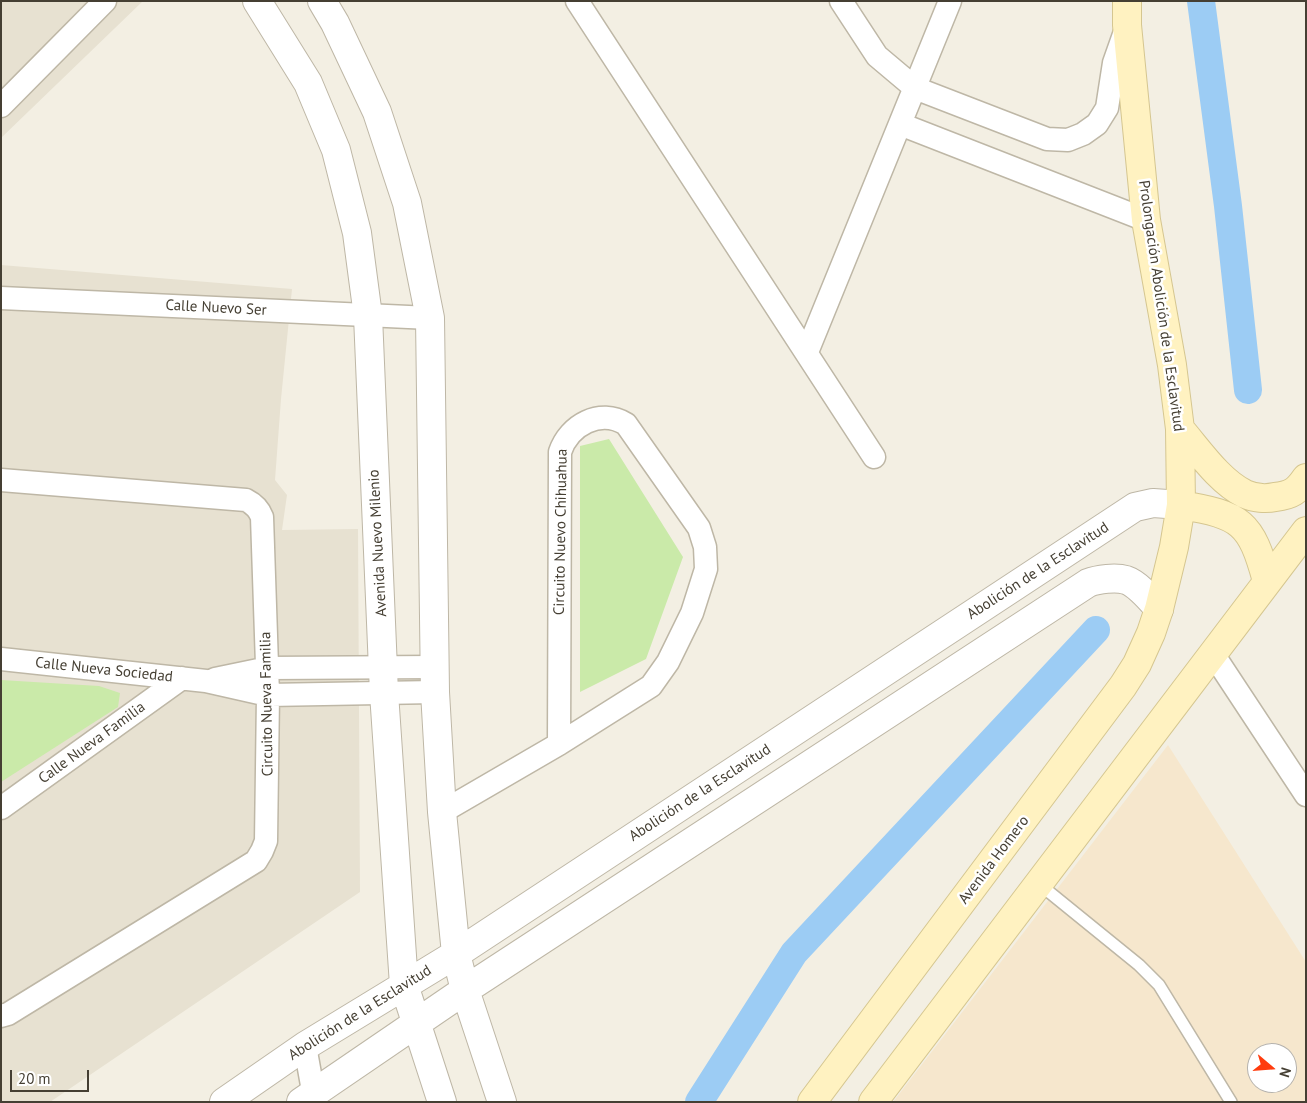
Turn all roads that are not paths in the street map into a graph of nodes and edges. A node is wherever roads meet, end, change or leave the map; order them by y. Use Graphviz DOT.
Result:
graph roads {
  1 [pos="105,1"];
  2 [pos="257,1"];
  3 [pos="322,1"];
  4 [pos="577,1"];
  5 [pos="841,1"];
  6 [pos="950,1"];
  7 [pos="1127,13"];
  8 [pos="914,88"];
  9 [pos="1,106"];
  10 [pos="900,124"];
  11 [pos="1146,220"];
  12 [pos="1,298"];
  13 [pos="368,316"];
  14 [pos="430,318"];
  15 [pos="807,352"];
  16 [pos="1180,429"];
  17 [pos="874,457"];
  18 [pos="1306,478"];
  19 [pos="1,480"];
  20 [pos="1181,505"];
  21 [pos="1306,508"];
  22 [pos="1301,537"];
  23 [pos="1267,582"];
  24 [pos="1159,609"];
  25 [pos="1220,644"];
  26 [pos="1,659"];
  27 [pos="268,668"];
  28 [pos="182,678"];
  29 [pos="436,679"];
  30 [pos="206,680"];
  31 [pos="383,680"];
  32 [pos="268,695"];
  33 [pos="559,744"];
  34 [pos="1306,795"];
  35 [pos="1,808"];
  36 [pos="442,812"];
  37 [pos="1038,883"];
  38 [pos="456,954"];
  39 [pos="404,985"];
  40 [pos="465,990"];
  41 [pos="1,1016"];
  42 [pos="416,1024"];
  43 [pos="305,1046"];
  44 [pos="816,1098"];
  45 [pos="310,1099"];
  46 [pos="224,1102"];
  47 [pos="442,1102"];
  48 [pos="502,1102"];
  49 [pos="873,1102"];
  50 [pos="1231,1102"];
  1 -- 9 [label="street"];
  2 -- 13 [label="street, Avenida Nuevo Milenio"];
  3 -- 14 [label="street"];
  4 -- 15 [label="street"];
  5 -- 8 [label="street"];
  6 -- 8 [label="street"];
  7 -- 8 [label="street"];
  7 -- 11 [label="main road, Prolongación Abolición de la Esclavitud"];
  8 -- 10 [label="street"];
  10 -- 11 [label="street"];
  10 -- 15 [label="street"];
  11 -- 16 [label="main road, Prolongación Abolición de la Esclavitud"];
  12 -- 13 [label="street, Calle Nuevo Ser"];
  13 -- 14 [label="street, Calle Nuevo Ser"];
  13 -- 31 [label="street, Avenida Nuevo Milenio"];
  14 -- 29 [label="street"];
  15 -- 17 [label="street"];
  16 -- 18 [label="main road"];
  16 -- 20 [label="main road, Prolongación Abolición de la Esclavitud"];
  19 -- 27 [label="street, Circuito Nueva Familia"];
  20 -- 23 [label="main road"];
  20 -- 24 [label="main road, Prolongación Abolición de la Esclavitud"];
  20 -- 38 [label="street, Abolición de la Esclavitud"];
  21 -- 22 [label="main road"];
  22 -- 23 [label="main road"];
  23 -- 25 [label="main road"];
  24 -- 40 [label="street"];
  24 -- 44 [label="main road, Avenida Homero"];
  25 -- 34 [label="street"];
  25 -- 37 [label="main road"];
  26 -- 28 [label="street, Calle Nueva Sociedad"];
  27 -- 30 [label="street, Calle Nueva Sociedad"];
  27 -- 31 [label="street, Calle Nueva Sociedad"];
  27 -- 32 [label="street, Circuito Nueva Familia"];
  28 -- 30 [label="street, Calle Nueva Sociedad"];
  28 -- 35 [label="street, Calle Nueva Familia"];
  29 -- 31 [label="street, Calle Nueva Sociedad"];
  29 -- 36 [label="street"];
  30 -- 32 [label="street, Calle Nueva Sociedad"];
  31 -- 32 [label="street, Calle Nueva Sociedad"];
  31 -- 39 [label="street, Avenida Nuevo Milenio"];
  32 -- 41 [label="street, Circuito Nueva Familia"];
  33 -- 33 [label="street, Circuito Nuevo Chihuahua"];
  33 -- 36 [label="street, Circuito Nuevo Chihuahua"];
  36 -- 38 [label="street"];
  37 -- 49 [label="main road"];
  37 -- 50 [label="lane"];
  38 -- 39 [label="street, Abolición de la Esclavitud"];
  38 -- 40 [label="street"];
  39 -- 42 [label="street, Avenida Nuevo Milenio"];
  39 -- 43 [label="street, Abolición de la Esclavitud"];
  40 -- 42 [label="street"];
  40 -- 48 [label="street"];
  42 -- 45 [label="street"];
  42 -- 47 [label="street, Avenida Nuevo Milenio"];
  43 -- 45 [label="street"];
  43 -- 46 [label="street, Abolición de la Esclavitud"];
}
